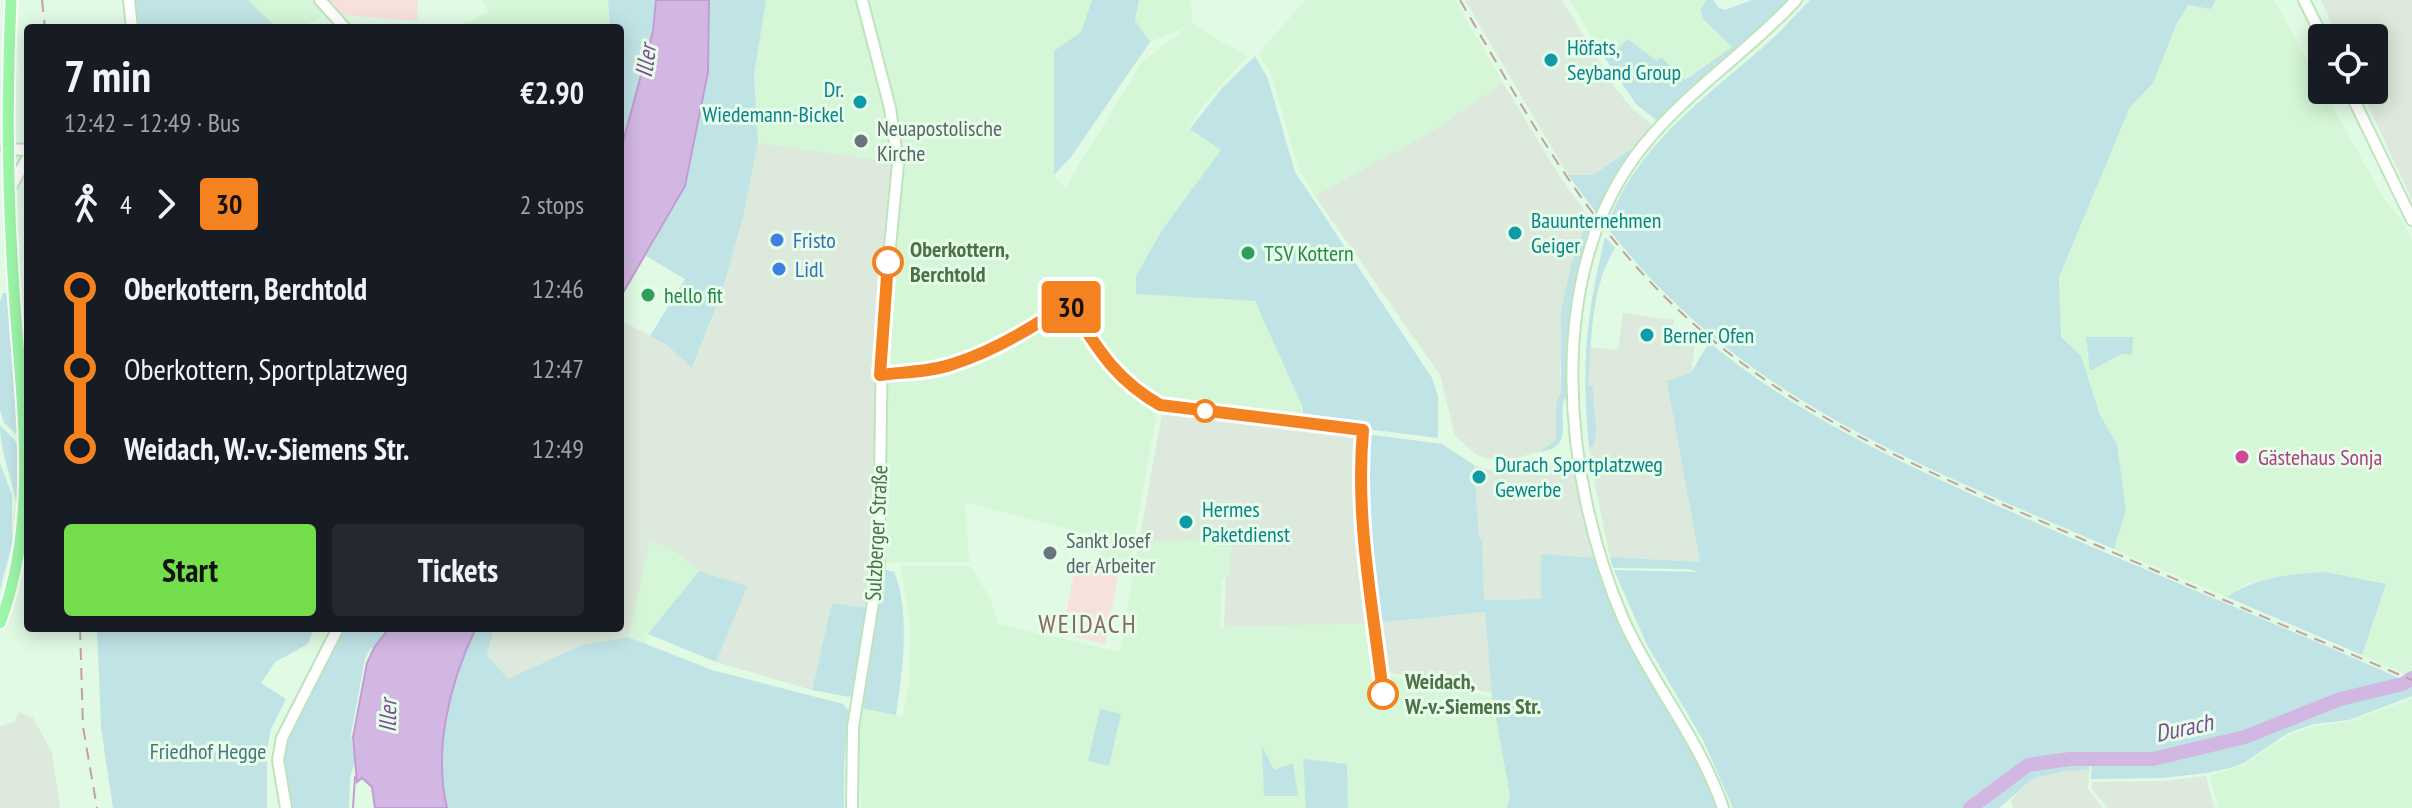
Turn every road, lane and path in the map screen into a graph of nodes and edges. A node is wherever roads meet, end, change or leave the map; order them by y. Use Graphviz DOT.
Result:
graph roads {
  1 [pos="11,0"];
  2 [pos="129,0"];
  3 [pos="320,0"];
  4 [pos="862,0"];
  5 [pos="1796,0"];
  6 [pos="2304,0"];
  7 [pos="132,24"];
  8 [pos="341,24"];
  9 [pos="2316,24"];
  10 [pos="2356,104"];
  11 [pos="7,149"];
  12 [pos="24,150"];
  13 [pos="24,164"];
  14 [pos="8,192"];
  15 [pos="2412,220"];
  16 [pos="0,623"];
  17 [pos="336,632"];
  18 [pos="286,808"];
  19 [pos="852,808"];
  20 [pos="1723,808"];
  1 -- 11 [label="main road"];
  2 -- 7 [label="street"];
  3 -- 8 [label="street"];
  4 -- 19 [label="street, Sulzberger Straße"];
  5 -- 20 [label="street"];
  6 -- 9 [label="street"];
  10 -- 15 [label="street"];
  11 -- 12 [label="street"];
  11 -- 14 [label="main road"];
  13 -- 14 [label="street"];
  14 -- 16 [label="main road"];
  17 -- 18 [label="street"];
}
